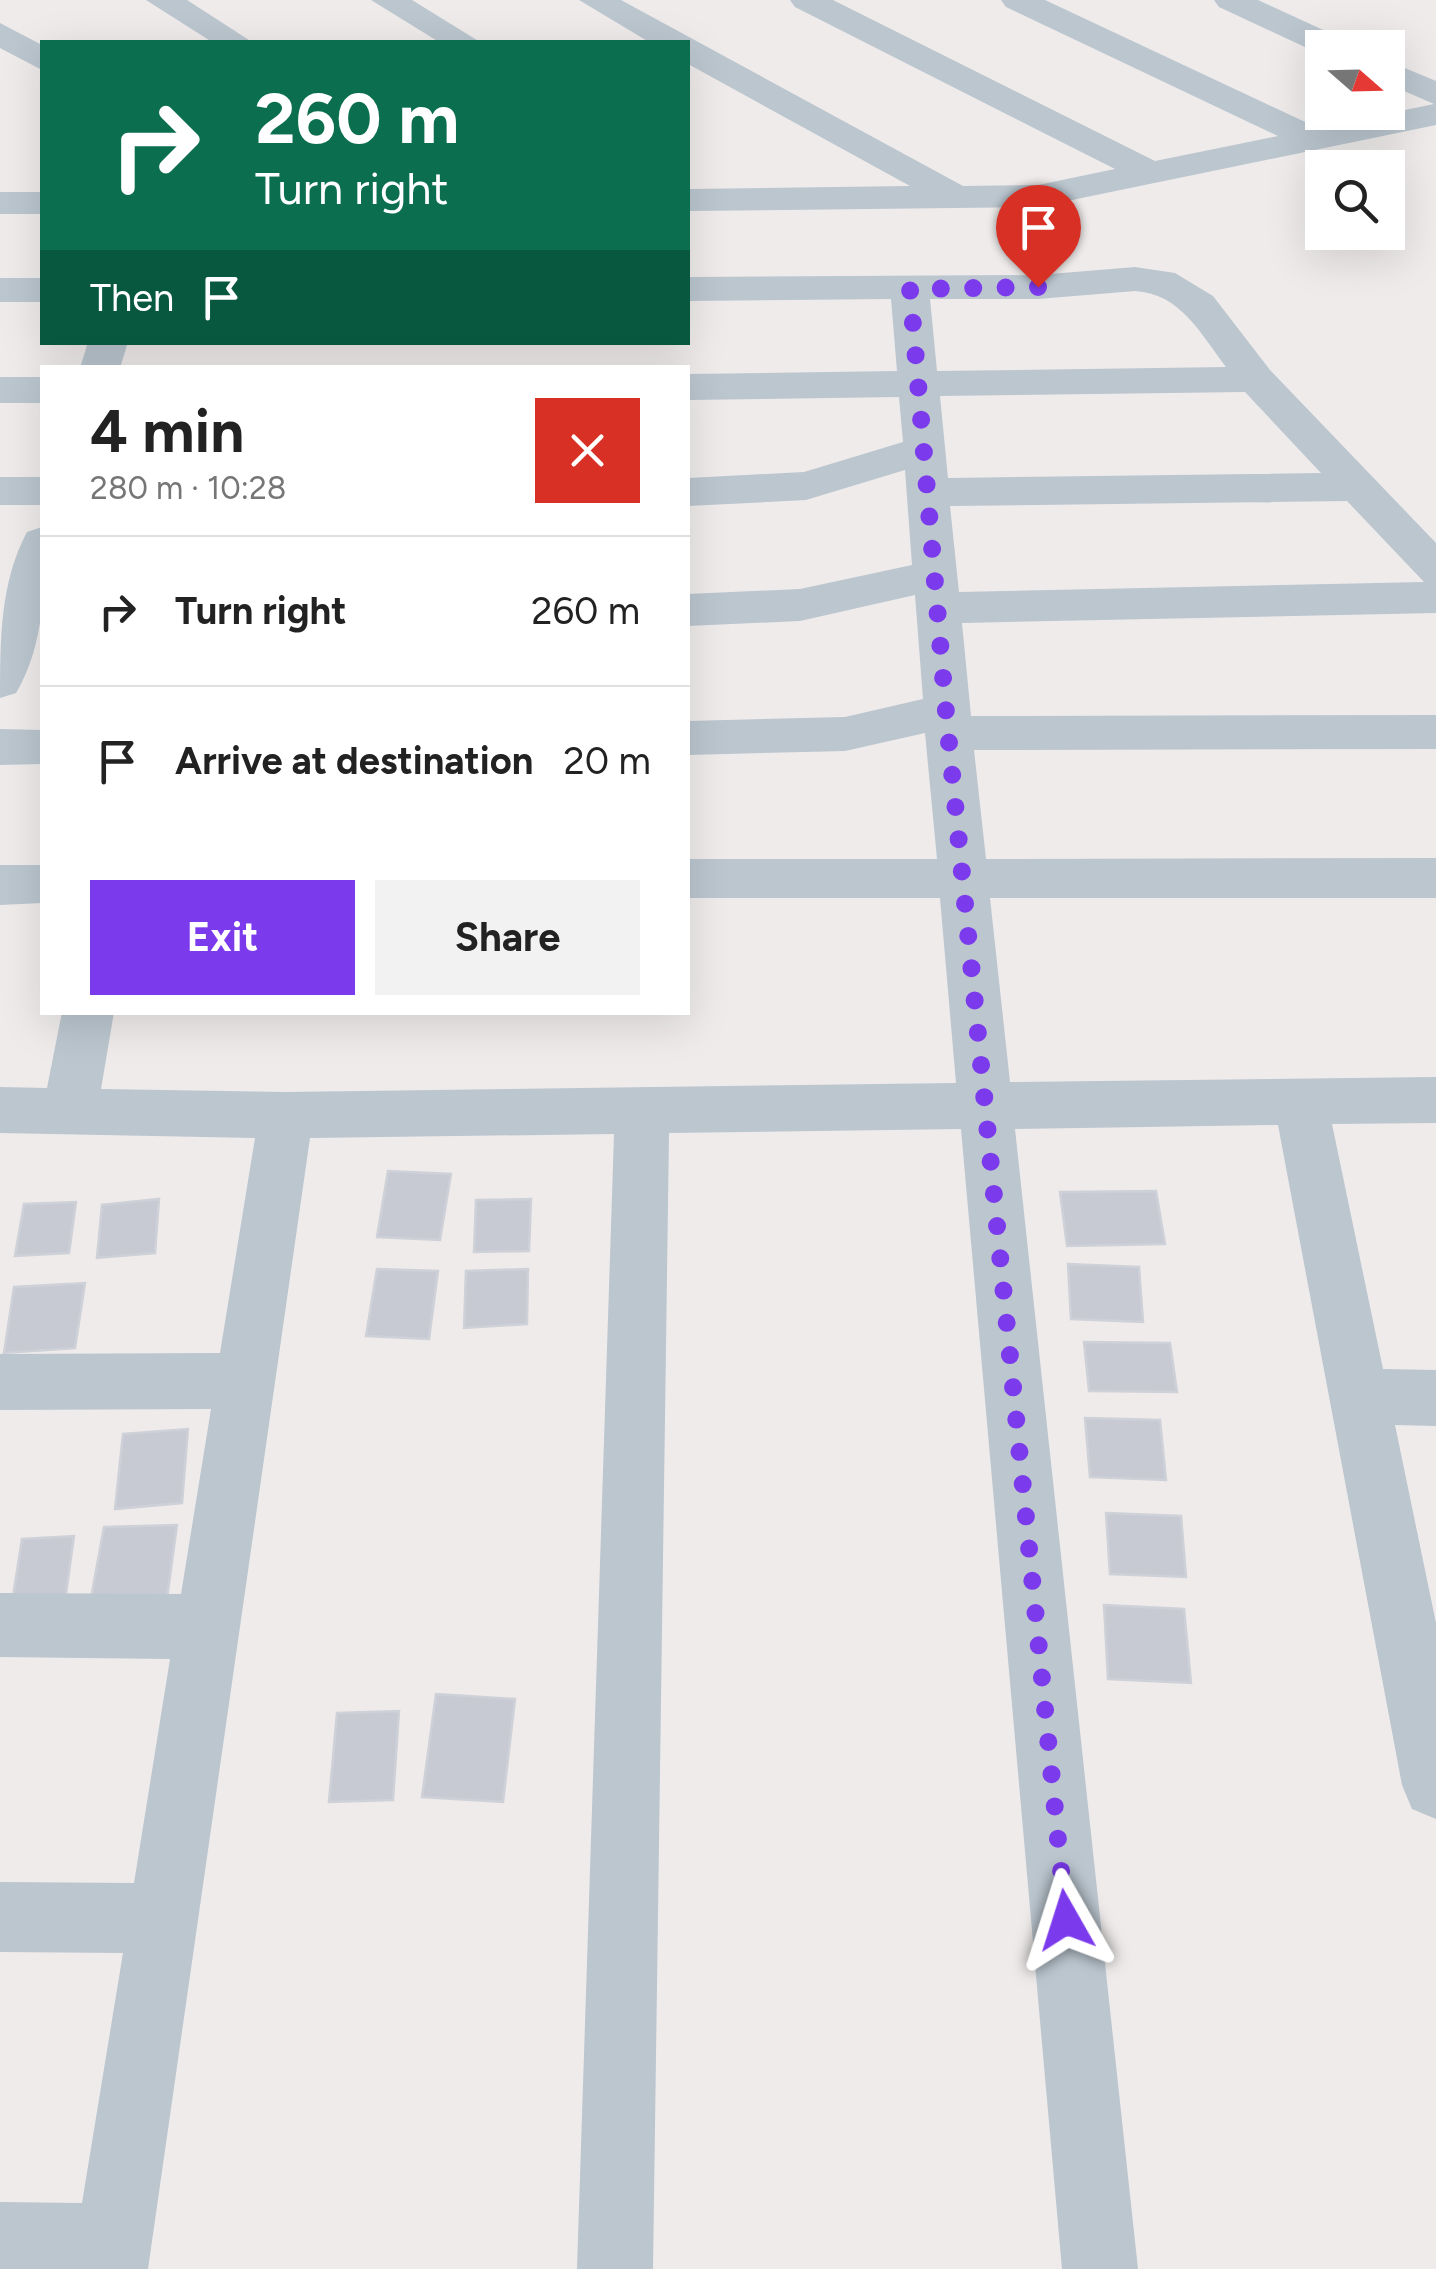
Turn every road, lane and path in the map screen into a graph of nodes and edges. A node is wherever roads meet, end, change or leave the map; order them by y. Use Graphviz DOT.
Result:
graph roads {
  1 [pos="163,0"];
  2 [pos="388,0"];
  3 [pos="596,0"];
  4 [pos="808,0"];
  5 [pos="1018,0"];
  6 [pos="1231,0"];
  7 [pos="0,33"];
  8 [pos="1305,34"];
  9 [pos="232,40"];
  10 [pos="458,40"];
  11 [pos="670,40"];
  12 [pos="690,51"];
  13 [pos="40,59"];
  14 [pos="1405,80"];
  15 [pos="1436,94"];
  16 [pos="1436,114"];
  17 [pos="1313,139"];
  18 [pos="690,171"];
  19 [pos="1151,172"];
  20 [pos="954,196"];
  21 [pos="690,200"];
  22 [pos="740,200"];
  23 [pos="0,203"];
  24 [pos="40,203"];
  25 [pos="910,289"];
  26 [pos="0,290"];
  27 [pos="40,290"];
  28 [pos="690,290"];
  29 [pos="1256,379"];
  30 [pos="919,386"];
  31 [pos="690,387"];
  32 [pos="0,390"];
  33 [pos="40,390"];
  34 [pos="927,471"];
  35 [pos="1358,487"];
  36 [pos="0,491"];
  37 [pos="40,491"];
  38 [pos="690,492"];
  39 [pos="40,548"];
  40 [pos="1436,570"];
  41 [pos="936,591"];
  42 [pos="1436,597"];
  43 [pos="690,610"];
  44 [pos="20,613"];
  45 [pos="0,682"];
  46 [pos="948,722"];
  47 [pos="1436,732"];
  48 [pos="690,738"];
  49 [pos="0,747"];
  50 [pos="40,747"];
  51 [pos="965,877"];
  52 [pos="1436,878"];
  53 [pos="690,879"];
  54 [pos="40,884"];
  55 [pos="0,885"];
  56 [pos="87,1015"];
  57 [pos="1300,1100"];
  58 [pos="1436,1100"];
  59 [pos="987,1104"];
  60 [pos="0,1110"];
  61 [pos="70,1110"];
  62 [pos="642,1110"];
  63 [pos="286,1115"];
  64 [pos="246,1381"];
  65 [pos="0,1382"];
  66 [pos="1358,1396"];
  67 [pos="1436,1398"];
  68 [pos="0,1625"];
  69 [pos="207,1628"];
  70 [pos="1435,1771"];
  71 [pos="0,1917"];
  72 [pos="164,1918"];
  73 [pos="0,2240"];
  74 [pos="112,2256"];
  75 [pos="615,2269"];
  76 [pos="1100,2269"];
  1 -- 9 [label="street"];
  2 -- 10 [label="street"];
  3 -- 11 [label="street"];
  4 -- 19 [label="street"];
  5 -- 17 [label="street"];
  6 -- 8 [label="street"];
  7 -- 13 [label="street"];
  12 -- 20 [label="street"];
  14 -- 15 [label="street"];
  16 -- 17 [label="street"];
  17 -- 19 [label="street"];
  18 -- 22 [label="street"];
  19 -- 20 [label="street"];
  20 -- 22 [label="street"];
  21 -- 22 [label="street"];
  23 -- 24 [label="street"];
  25 -- 28 [label="street"];
  25 -- 29 [label="street"];
  25 -- 30 [label="street"];
  26 -- 27 [label="street"];
  29 -- 30 [label="street"];
  29 -- 35 [label="street"];
  30 -- 31 [label="street"];
  30 -- 34 [label="street"];
  32 -- 33 [label="street"];
  34 -- 35 [label="street"];
  34 -- 38 [label="street"];
  34 -- 41 [label="street"];
  35 -- 40 [label="street"];
  36 -- 37 [label="street"];
  39 -- 44 [label="street"];
  41 -- 42 [label="street"];
  41 -- 43 [label="street"];
  41 -- 46 [label="street"];
  44 -- 45 [label="street"];
  46 -- 47 [label="street"];
  46 -- 48 [label="street"];
  46 -- 51 [label="street"];
  49 -- 50 [label="street"];
  51 -- 52 [label="street"];
  51 -- 53 [label="street"];
  51 -- 59 [label="street"];
  54 -- 55 [label="street"];
  56 -- 61 [label="street"];
  57 -- 58 [label="street"];
  57 -- 59 [label="street"];
  57 -- 66 [label="street"];
  59 -- 62 [label="street"];
  59 -- 76 [label="street"];
  60 -- 61 [label="street"];
  61 -- 63 [label="street"];
  62 -- 63 [label="street"];
  62 -- 75 [label="street"];
  63 -- 64 [label="street"];
  64 -- 65 [label="street"];
  64 -- 69 [label="street"];
  66 -- 67 [label="street"];
  66 -- 70 [label="street"];
  68 -- 69 [label="street"];
  69 -- 72 [label="street"];
  71 -- 72 [label="street"];
  72 -- 74 [label="street"];
  73 -- 74 [label="street"];
}
